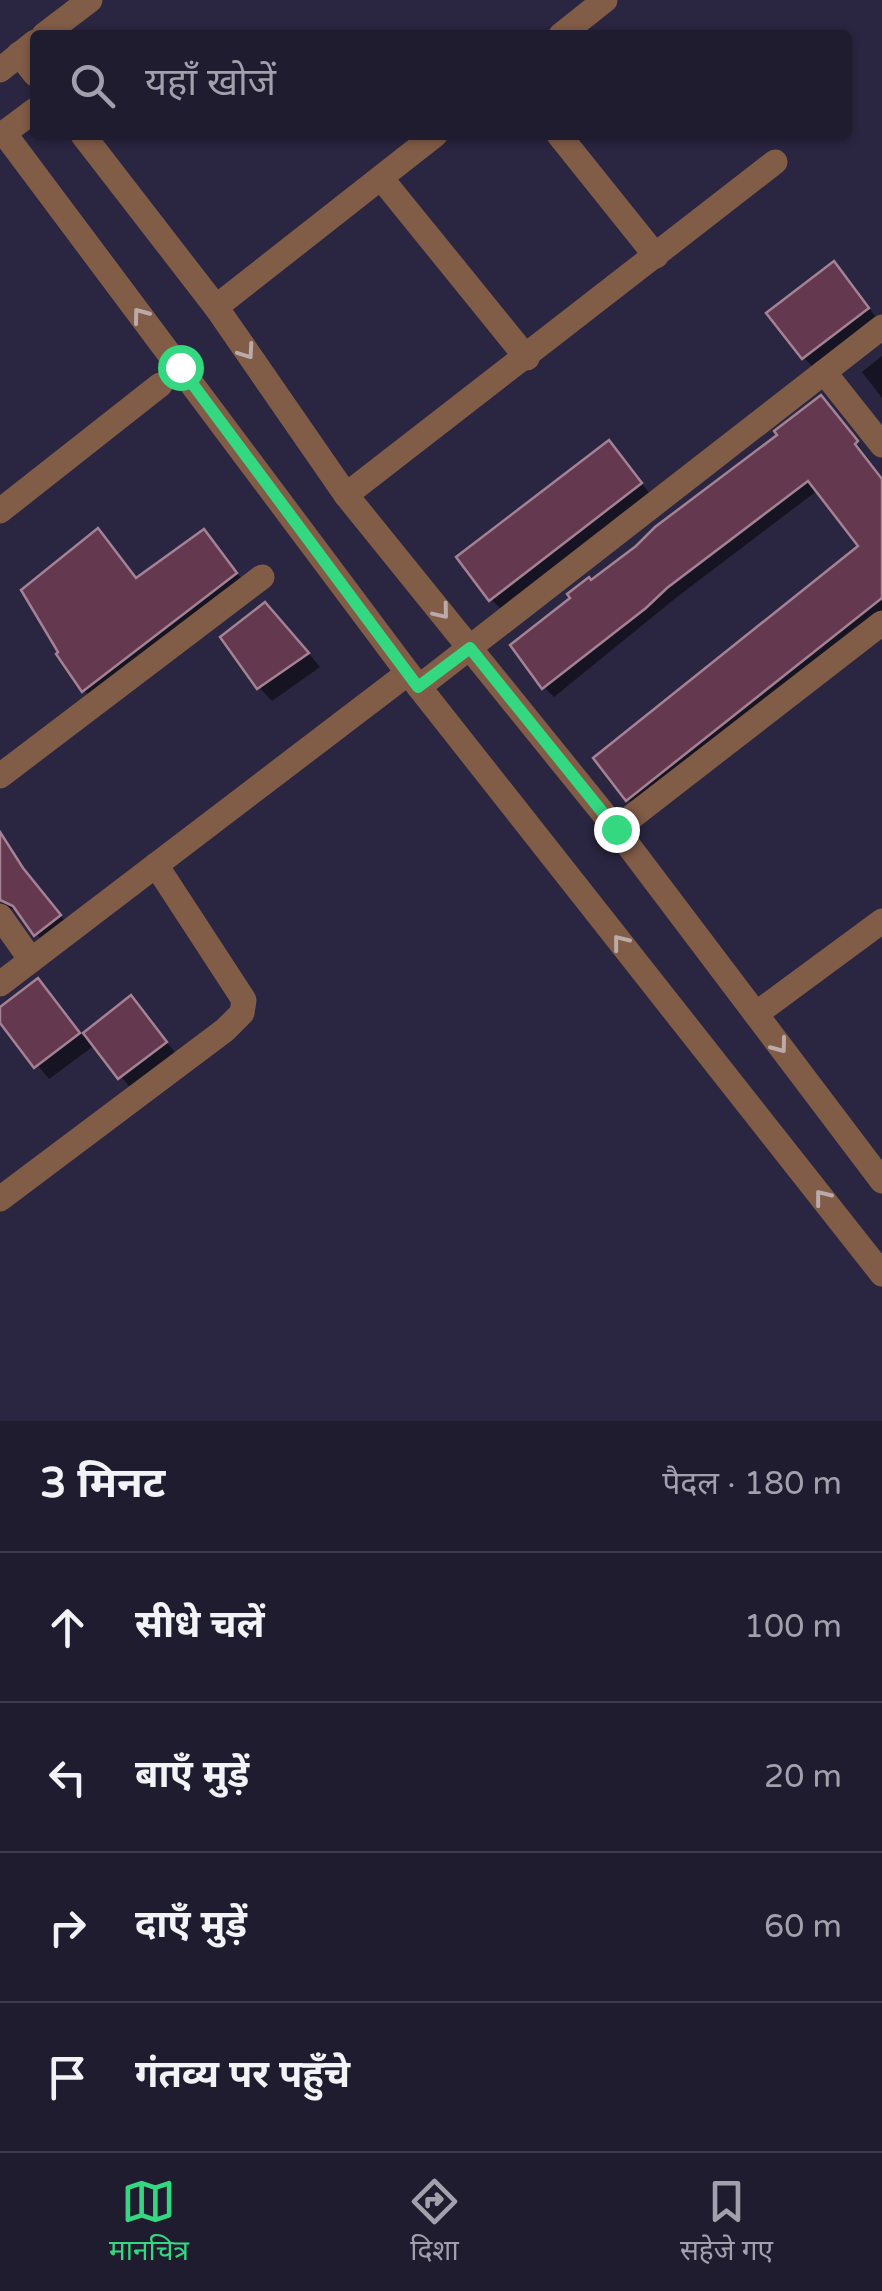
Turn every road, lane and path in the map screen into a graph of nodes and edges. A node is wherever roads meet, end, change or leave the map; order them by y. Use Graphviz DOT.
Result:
graph roads {
  1 [pos="90,0"];
  2 [pos="605,0"];
  3 [pos="51,30"];
  4 [pos="567,30"];
  5 [pos="30,114"];
  6 [pos="2,134"];
  7 [pos="87,140"];
  8 [pos="428,140"];
  9 [pos="564,140"];
  10 [pos="775,162"];
  11 [pos="381,178"];
  12 [pos="656,256"];
  13 [pos="216,307"];
  14 [pos="882,327"];
  15 [pos="528,358"];
  16 [pos="824,372"];
  17 [pos="160,385"];
  18 [pos="882,445"];
  19 [pos="346,496"];
  20 [pos="0,511"];
  21 [pos="262,577"];
  22 [pos="882,623"];
  23 [pos="470,648"];
  24 [pos="413,680"];
  25 [pos="0,776"];
  26 [pos="616,829"];
  27 [pos="156,865"];
  28 [pos="0,916"];
  29 [pos="882,921"];
  30 [pos="32,960"];
  31 [pos="0,984"];
  32 [pos="756,1014"];
  33 [pos="882,1181"];
  34 [pos="0,1199"];
  35 [pos="882,1274"];
  1 -- 3 [label="street"];
  2 -- 4 [label="street"];
  5 -- 6 [label="street"];
  24 -- 6 [label="street, one-way"];
  7 -- 13 [label="street"];
  8 -- 11 [label="street"];
  9 -- 12 [label="street"];
  10 -- 12 [label="street"];
  11 -- 13 [label="street"];
  11 -- 15 [label="street"];
  12 -- 15 [label="street"];
  13 -- 19 [label="street, one-way"];
  14 -- 16 [label="street"];
  15 -- 19 [label="street"];
  16 -- 18 [label="street"];
  16 -- 23 [label="street"];
  17 -- 20 [label="street"];
  19 -- 23 [label="street, one-way"];
  21 -- 25 [label="street"];
  22 -- 26 [label="street"];
  23 -- 24 [label="street"];
  23 -- 26 [label="street"];
  24 -- 27 [label="street"];
  35 -- 24 [label="street, one-way"];
  26 -- 32 [label="street"];
  27 -- 30 [label="street"];
  27 -- 34 [label="street"];
  28 -- 30 [label="street"];
  29 -- 32 [label="street"];
  30 -- 31 [label="street"];
  32 -- 33 [label="street, one-way"];
}
